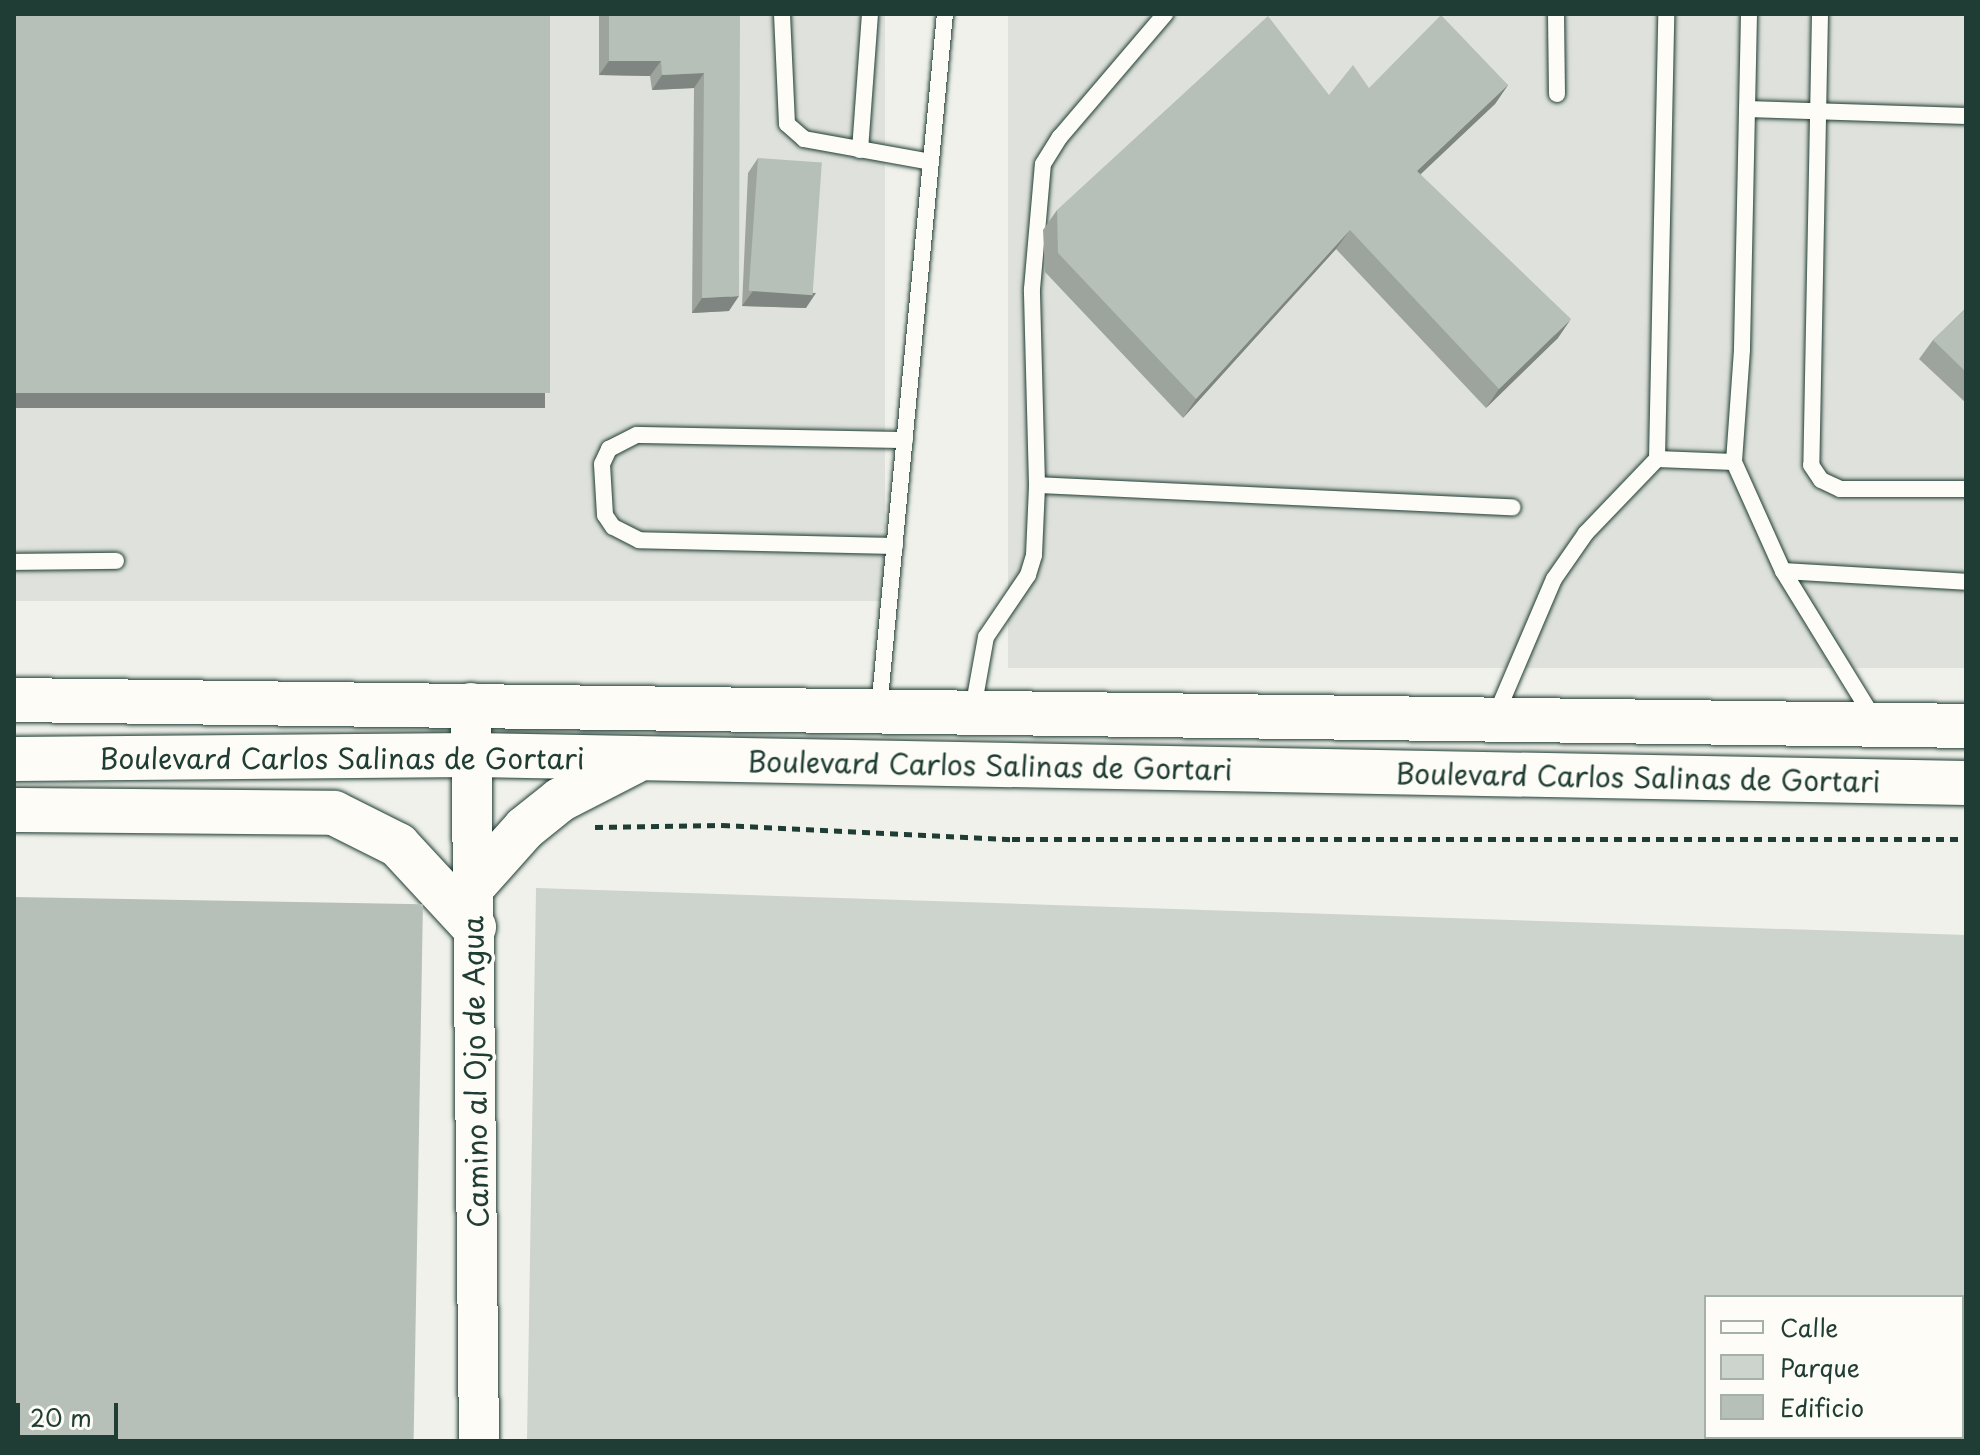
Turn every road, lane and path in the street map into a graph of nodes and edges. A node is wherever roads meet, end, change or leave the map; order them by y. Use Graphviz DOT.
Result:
graph roads {
  1 [pos="782,14"];
  2 [pos="870,14"];
  3 [pos="945,14"];
  4 [pos="1165,14"];
  5 [pos="1556,14"];
  6 [pos="1666,14"];
  7 [pos="1749,14"];
  8 [pos="1820,14"];
  9 [pos="1557,94"];
  10 [pos="1747,109"];
  11 [pos="1816,113"];
  12 [pos="1966,116"];
  13 [pos="860,150"];
  14 [pos="931,162"];
  15 [pos="905,440"];
  16 [pos="1657,459"];
  17 [pos="1734,462"];
  18 [pos="1037,485"];
  19 [pos="1966,489"];
  20 [pos="1512,507"];
  21 [pos="895,546"];
  22 [pos="116,561"];
  23 [pos="14,562"];
  24 [pos="1783,571"];
  25 [pos="1966,582"];
  26 [pos="14,700"];
  27 [pos="471,703"];
  28 [pos="879,714"];
  29 [pos="972,715"];
  30 [pos="1494,719"];
  31 [pos="1877,724"];
  32 [pos="1966,726"];
  33 [pos="471,755"];
  34 [pos="14,759"];
  35 [pos="641,759"];
  36 [pos="1966,783"];
  37 [pos="14,810"];
  38 [pos="585,827"];
  39 [pos="1966,839"];
  40 [pos="474,906"];
  41 [pos="479,1441"];
  1 -- 13 [label="lane"];
  2 -- 13 [label="lane"];
  3 -- 14 [label="lane"];
  4 -- 18 [label="lane"];
  5 -- 9 [label="lane"];
  6 -- 16 [label="lane"];
  7 -- 10 [label="lane"];
  8 -- 11 [label="lane"];
  10 -- 11 [label="lane"];
  10 -- 17 [label="lane"];
  11 -- 12 [label="lane"];
  11 -- 19 [label="lane"];
  13 -- 14 [label="lane"];
  14 -- 15 [label="lane"];
  15 -- 21 [label="lane"];
  15 -- 21 [label="lane"];
  16 -- 17 [label="lane"];
  16 -- 30 [label="lane"];
  17 -- 24 [label="lane"];
  18 -- 20 [label="lane"];
  18 -- 29 [label="lane"];
  21 -- 28 [label="lane"];
  22 -- 23 [label="lane"];
  24 -- 25 [label="lane"];
  24 -- 31 [label="lane"];
  26 -- 27 [label="main road, Boulevard Carlos Salinas de Gortari"];
  27 -- 28 [label="main road, Boulevard Carlos Salinas de Gortari"];
  27 -- 33 [label="street, Camino al Ojo de Agua"];
  28 -- 29 [label="main road, Boulevard Carlos Salinas de Gortari"];
  29 -- 30 [label="main road, Boulevard Carlos Salinas de Gortari"];
  30 -- 31 [label="main road, Boulevard Carlos Salinas de Gortari"];
  31 -- 32 [label="main road, Boulevard Carlos Salinas de Gortari"];
  33 -- 34 [label="main road, Boulevard Carlos Salinas de Gortari"];
  33 -- 35 [label="main road, Boulevard Carlos Salinas de Gortari"];
  33 -- 40 [label="street, Camino al Ojo de Agua"];
  35 -- 36 [label="main road, Boulevard Carlos Salinas de Gortari"];
  35 -- 40 [label="main road"];
  37 -- 40 [label="main road"];
  38 -- 39 [label="path"];
  40 -- 41 [label="street, Camino al Ojo de Agua"];
}
